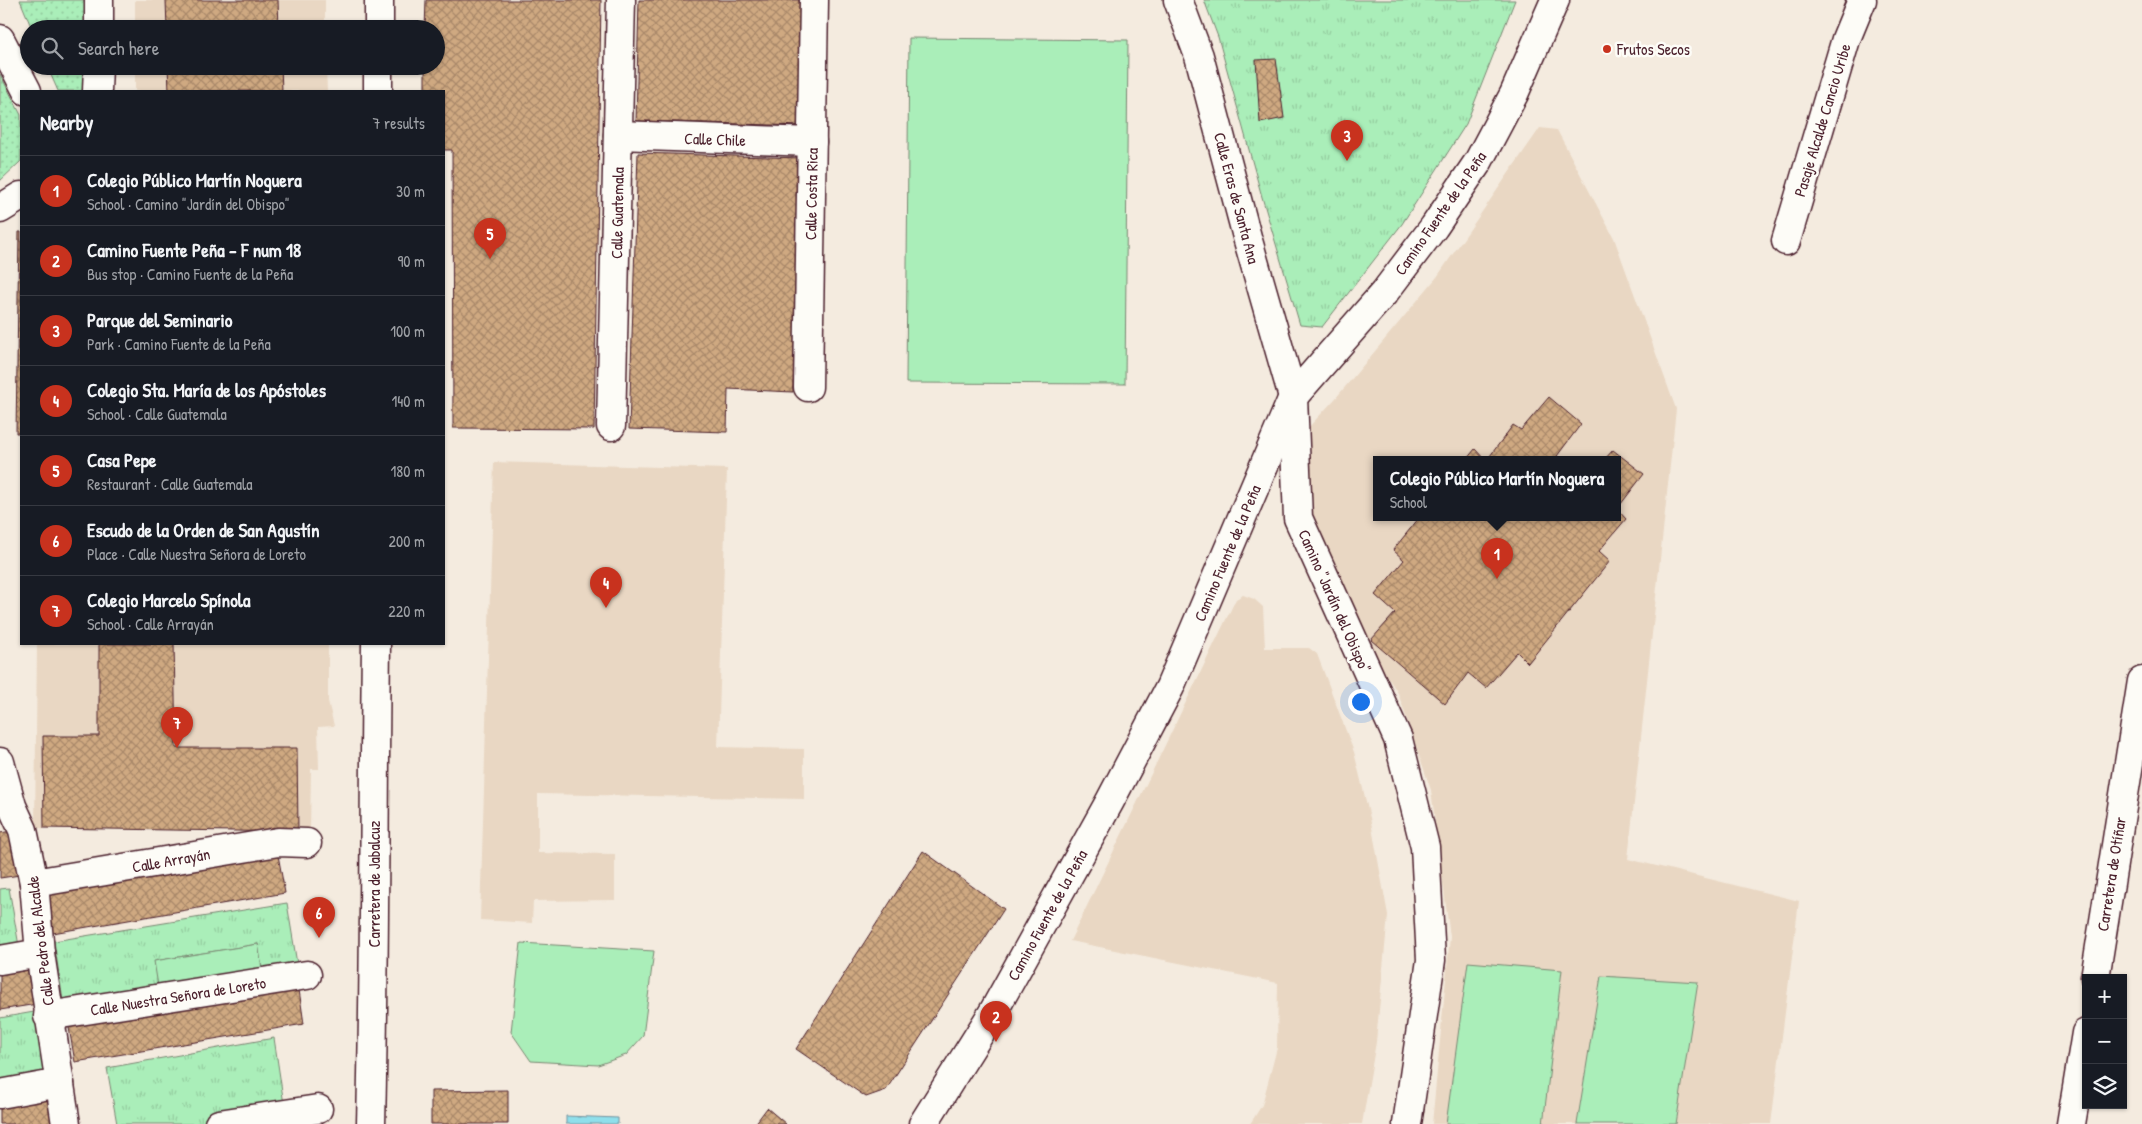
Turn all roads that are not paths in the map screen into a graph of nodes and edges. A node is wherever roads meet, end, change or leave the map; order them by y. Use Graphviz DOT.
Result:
graph roads {
  1 [pos="100,0"];
  2 [pos="379,0"];
  3 [pos="621,0"];
  4 [pos="814,0"];
  5 [pos="1178,0"];
  6 [pos="1555,0"];
  7 [pos="1862,0"];
  8 [pos="99,20"];
  9 [pos="379,20"];
  10 [pos="0,39"];
  11 [pos="98,75"];
  12 [pos="378,75"];
  13 [pos="26,90"];
  14 [pos="97,90"];
  15 [pos="378,90"];
  16 [pos="618,135"];
  17 [pos="812,142"];
  18 [pos="20,197"];
  19 [pos="0,209"];
  20 [pos="1786,241"];
  21 [pos="808,388"];
  22 [pos="1293,396"];
  23 [pos="611,426"];
  24 [pos="376,645"];
  25 [pos="2142,682"];
  26 [pos="0,762"];
  27 [pos="6,807"];
  28 [pos="307,843"];
  29 [pos="34,883"];
  30 [pos="40,953"];
  31 [pos="0,960"];
  32 [pos="2095,974"];
  33 [pos="307,975"];
  34 [pos="48,1016"];
  35 [pos="2082,1057"];
  36 [pos="60,1083"];
  37 [pos="0,1094"];
  38 [pos="318,1109"];
  39 [pos="66,1124"];
  40 [pos="219,1124"];
  41 [pos="371,1124"];
  42 [pos="923,1124"];
  43 [pos="1407,1124"];
  44 [pos="2071,1124"];
  1 -- 8 [label="street"];
  2 -- 9 [label="street"];
  3 -- 16 [label="street, Calle Guatemala"];
  4 -- 17 [label="street, Calle Costa Rica"];
  5 -- 22 [label="street, Calle Eras de Santa Ana"];
  6 -- 22 [label="street, Camino Fuente de la Peña"];
  7 -- 20 [label="street, Pasaje Alcalde Cancio Uribe"];
  10 -- 13 [label="street"];
  11 -- 14 [label="street"];
  12 -- 15 [label="street"];
  16 -- 17 [label="street, Calle Chile"];
  16 -- 23 [label="street, Calle Guatemala"];
  17 -- 21 [label="street, Calle Costa Rica"];
  18 -- 19 [label="street"];
  22 -- 42 [label="street, Camino Fuente de la Peña"];
  22 -- 43 [label="street, Camino \"Jardín del Obispo\""];
  24 -- 41 [label="street, Carretera de Jabalcuz"];
  25 -- 32 [label="street, Carretera de Otíñar"];
  26 -- 27 [label="street, Calle Pedro del Alcalde"];
  27 -- 29 [label="street, Calle Pedro del Alcalde"];
  28 -- 29 [label="street, Calle Arrayán"];
  29 -- 30 [label="street, Calle Pedro del Alcalde"];
  30 -- 31 [label="street"];
  30 -- 34 [label="street, Calle Pedro del Alcalde"];
  33 -- 34 [label="street, Calle Nuestra Señora de Loreto"];
  34 -- 36 [label="street, Calle Pedro del Alcalde"];
  35 -- 44 [label="street"];
  36 -- 37 [label="street"];
  36 -- 39 [label="street, Calle Pedro del Alcalde"];
  38 -- 40 [label="street"];
}
